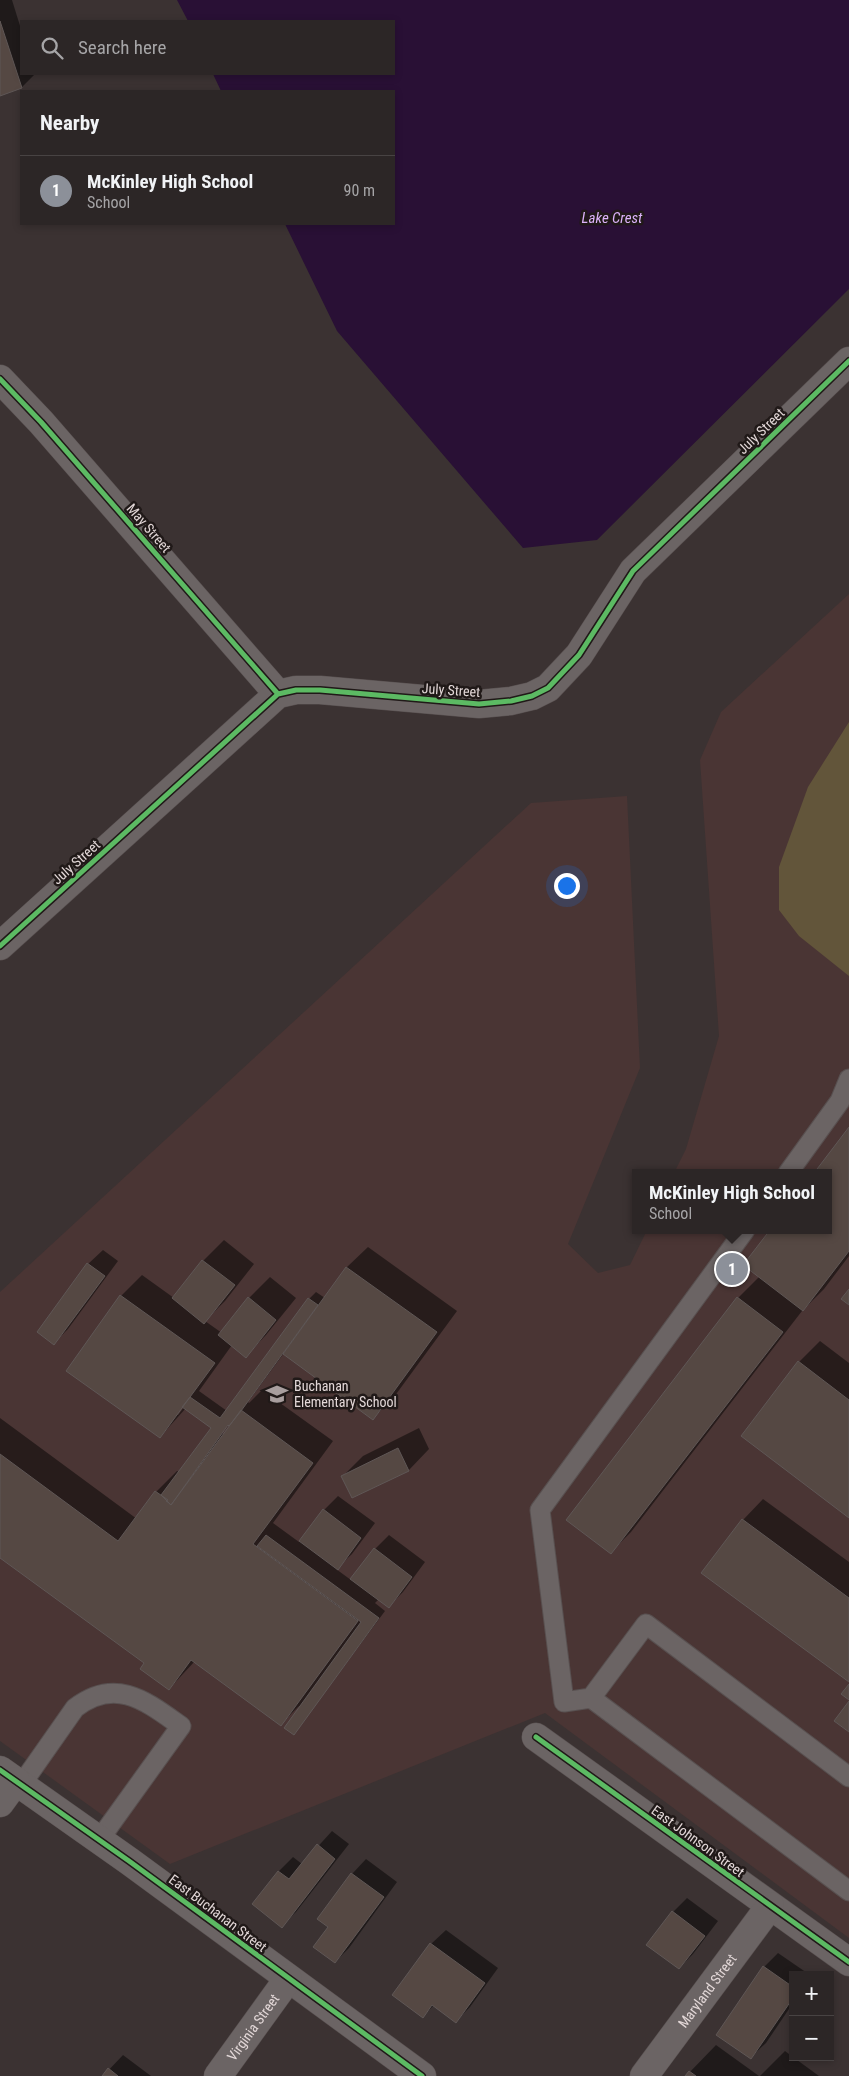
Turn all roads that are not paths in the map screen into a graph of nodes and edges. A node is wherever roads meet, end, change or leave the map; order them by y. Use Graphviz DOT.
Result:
graph roads {
  1 [pos="849,361"];
  2 [pos="0,379"];
  3 [pos="278,694"];
  4 [pos="0,946"];
  5 [pos="849,1079"];
  6 [pos="791,1169"];
  7 [pos="743,1234"];
  8 [pos="591,1698"];
  9 [pos="536,1737"];
  10 [pos="849,1777"];
  11 [pos="9,1785"];
  12 [pos="99,1840"];
  13 [pos="849,1891"];
  14 [pos="770,1906"];
  15 [pos="849,1962"];
  16 [pos="288,1979"];
  17 [pos="218,2076"];
  18 [pos="422,2076"];
  19 [pos="644,2076"];
  1 -- 3 [label="street, July Street"];
  2 -- 3 [label="street, May Street"];
  3 -- 4 [label="street, July Street"];
  5 -- 6 [label="lane"];
  7 -- 8 [label="lane"];
  8 -- 10 [label="lane"];
  8 -- 13 [label="lane"];
  9 -- 14 [label="street, East Johnson Street"];
  11 -- 12 [label="street, East Buchanan Street"];
  11 -- 12 [label="lane"];
  12 -- 16 [label="street, East Buchanan Street"];
  14 -- 15 [label="street, East Johnson Street"];
  14 -- 19 [label="street, Maryland Street"];
  16 -- 17 [label="street, Virginia Street"];
  16 -- 18 [label="street, East Buchanan Street"];
}
